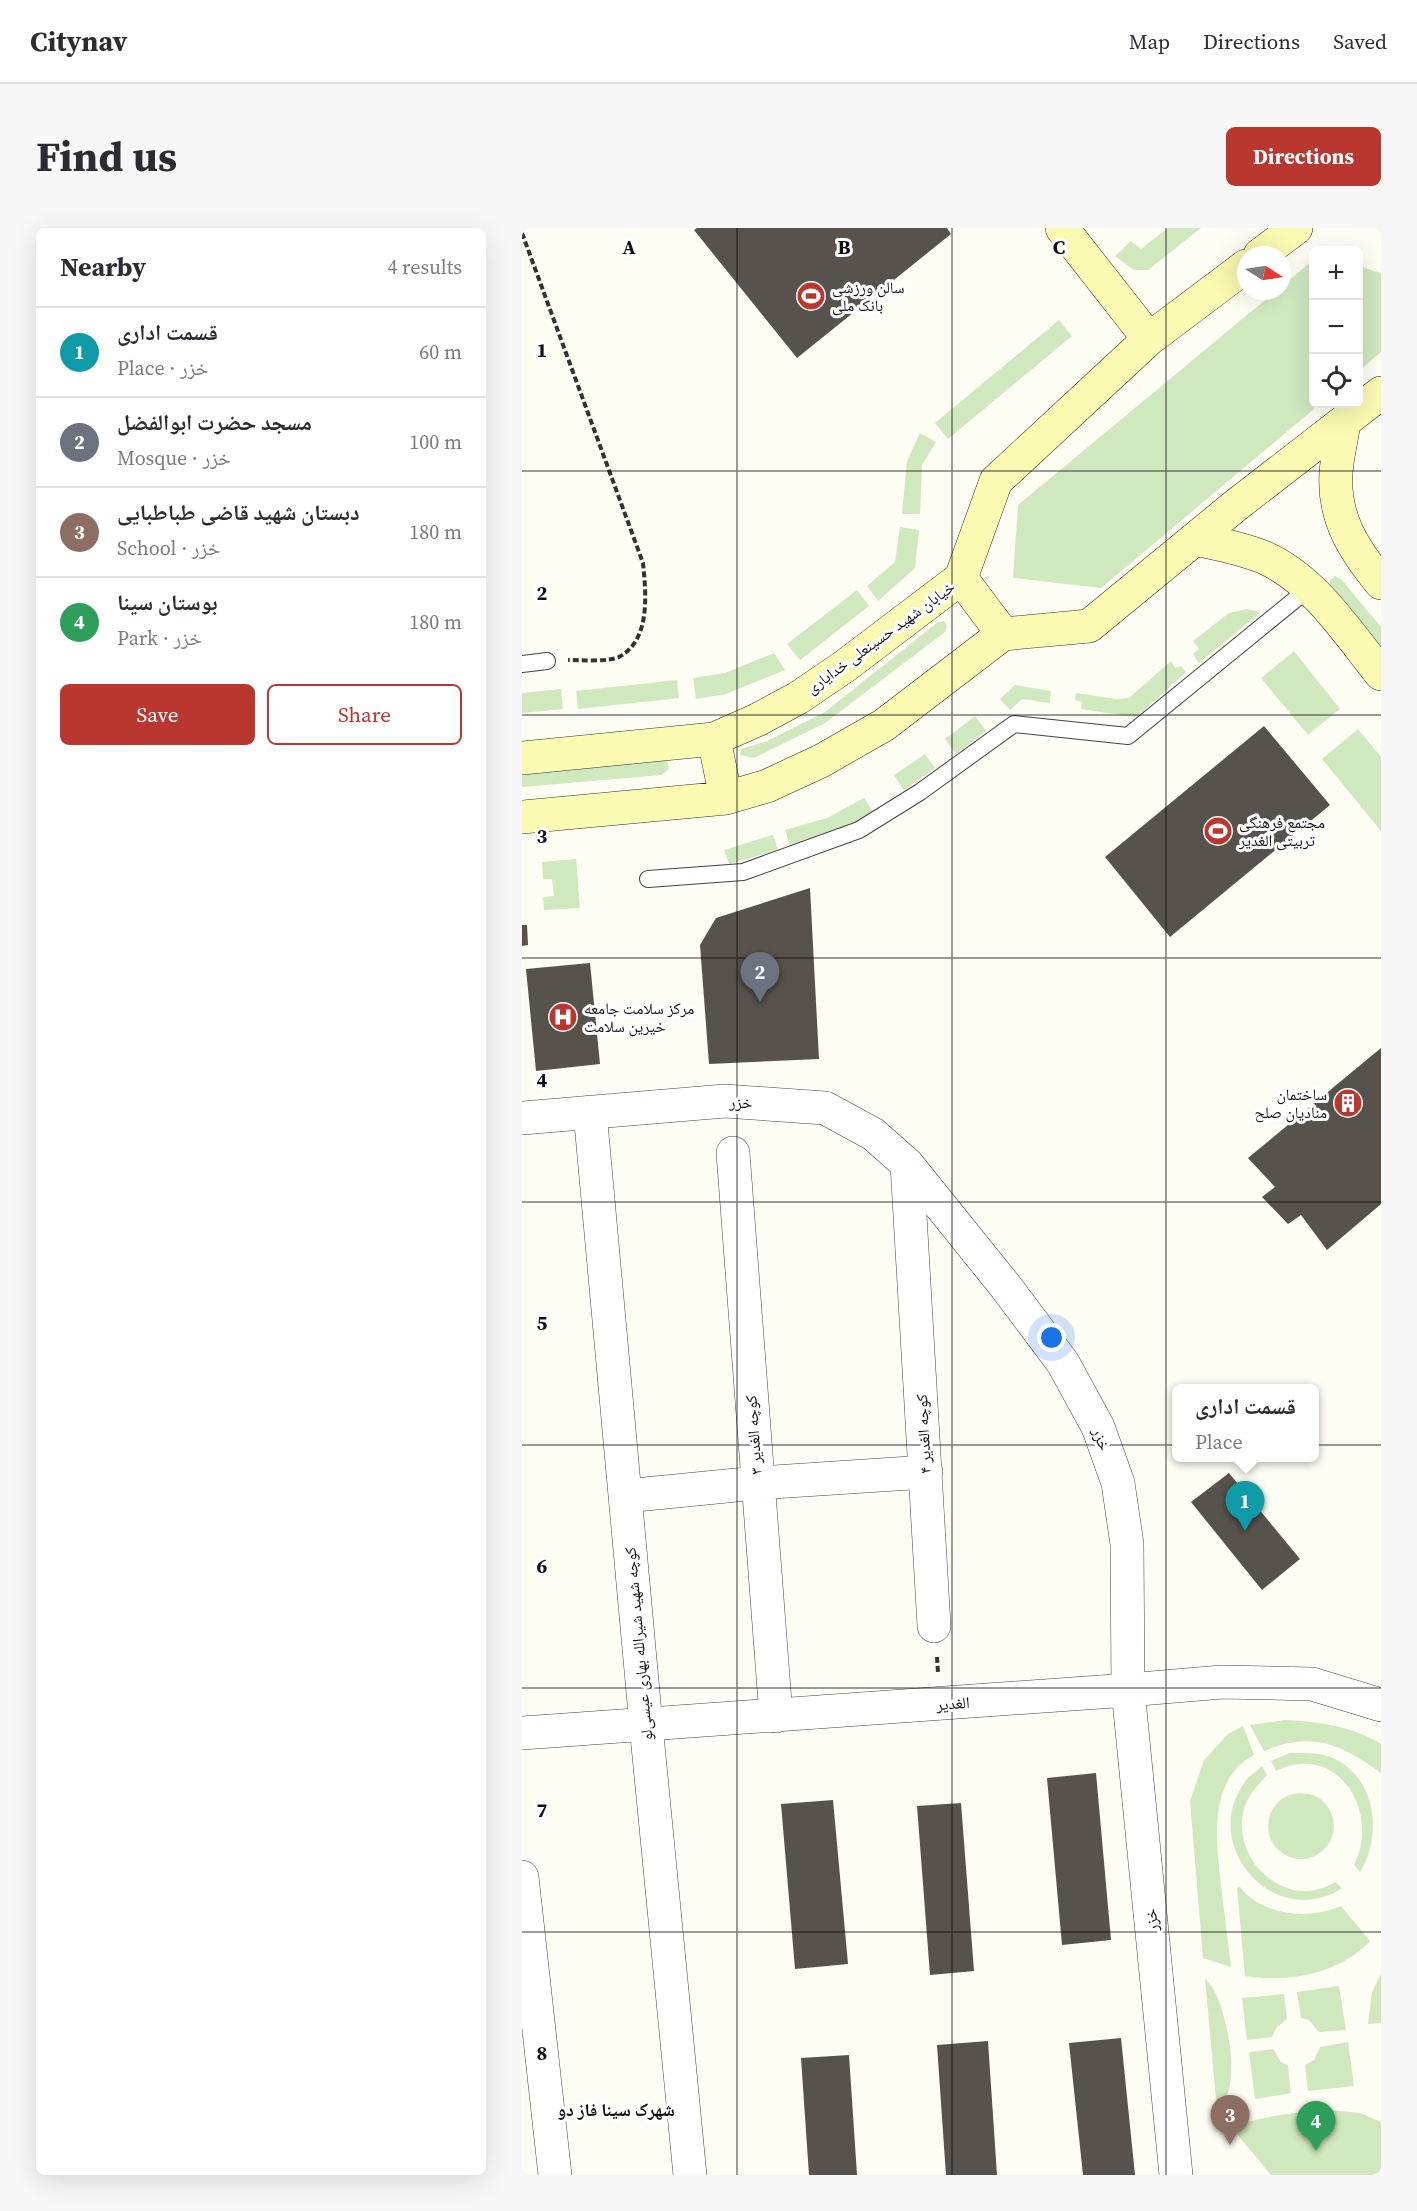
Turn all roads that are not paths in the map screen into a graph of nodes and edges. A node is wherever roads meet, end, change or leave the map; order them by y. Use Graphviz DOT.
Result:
graph roads {
  1 [pos="1062,228"];
  2 [pos="1296,228"];
  3 [pos="1272,246"];
  4 [pos="1237,273"];
  5 [pos="1149,339"];
  6 [pos="1381,393"];
  7 [pos="1344,422"];
  8 [pos="1195,539"];
  9 [pos="961,578"];
  10 [pos="1381,583"];
  11 [pos="1308,589"];
  12 [pos="1003,634"];
  13 [pos="546,661"];
  14 [pos="522,664"];
  15 [pos="1381,674"];
  16 [pos="714,739"];
  17 [pos="522,758"];
  18 [pos="726,798"];
  19 [pos="522,817"];
  20 [pos="648,879"];
  21 [pos="590,1112"];
  22 [pos="522,1118"];
  23 [pos="733,1153"];
  24 [pos="907,1164"];
  25 [pos="926,1472"];
  26 [pos="757,1484"];
  27 [pos="625,1496"];
  28 [pos="934,1626"];
  29 [pos="1128,1690"];
  30 [pos="1381,1705"];
  31 [pos="776,1716"];
  32 [pos="645,1725"];
  33 [pos="522,1733"];
  34 [pos="522,1876"];
  35 [pos="524,1919"];
  36 [pos="555,2175"];
  37 [pos="690,2175"];
  38 [pos="1176,2175"];
  1 -- 5 [label="street"];
  2 -- 3 [label="street"];
  4 -- 5 [label="street"];
  5 -- 9 [label="street"];
  6 -- 7 [label="street"];
  7 -- 8 [label="street"];
  7 -- 10 [label="street"];
  8 -- 11 [label="street"];
  8 -- 12 [label="street"];
  9 -- 12 [label="street"];
  9 -- 16 [label="street, خیابان شهید حسینعلی خدایاری"];
  11 -- 15 [label="street"];
  11 -- 20 [label="lane"];
  12 -- 18 [label="street"];
  13 -- 14 [label="lane"];
  16 -- 17 [label="street, خیابان شهید حسینعلی خدایاری"];
  16 -- 18 [label="street"];
  18 -- 19 [label="street"];
  21 -- 22 [label="street, خزر"];
  21 -- 24 [label="street, خزر"];
  21 -- 27 [label="street, کوچه شهید شیرالله بهاری عیسی‌لو"];
  23 -- 26 [label="street, کوچه الغدیر ۳"];
  24 -- 25 [label="street, کوچه الغدیر ۴"];
  24 -- 29 [label="street, خزر"];
  25 -- 26 [label="street"];
  25 -- 28 [label="street, کوچه الغدیر ۴"];
  26 -- 27 [label="street"];
  26 -- 31 [label="street, کوچه الغدیر ۳"];
  27 -- 32 [label="street, کوچه شهید شیرالله بهاری عیسی‌لو"];
  29 -- 30 [label="street, الغدیر"];
  29 -- 31 [label="street, الغدیر"];
  29 -- 38 [label="street, خزر"];
  31 -- 32 [label="street, الغدیر"];
  32 -- 33 [label="street, الغدیر"];
  32 -- 37 [label="street, کوچه شهید شیرالله بهاری عیسی‌لو"];
  34 -- 35 [label="street"];
  35 -- 36 [label="street"];
}
